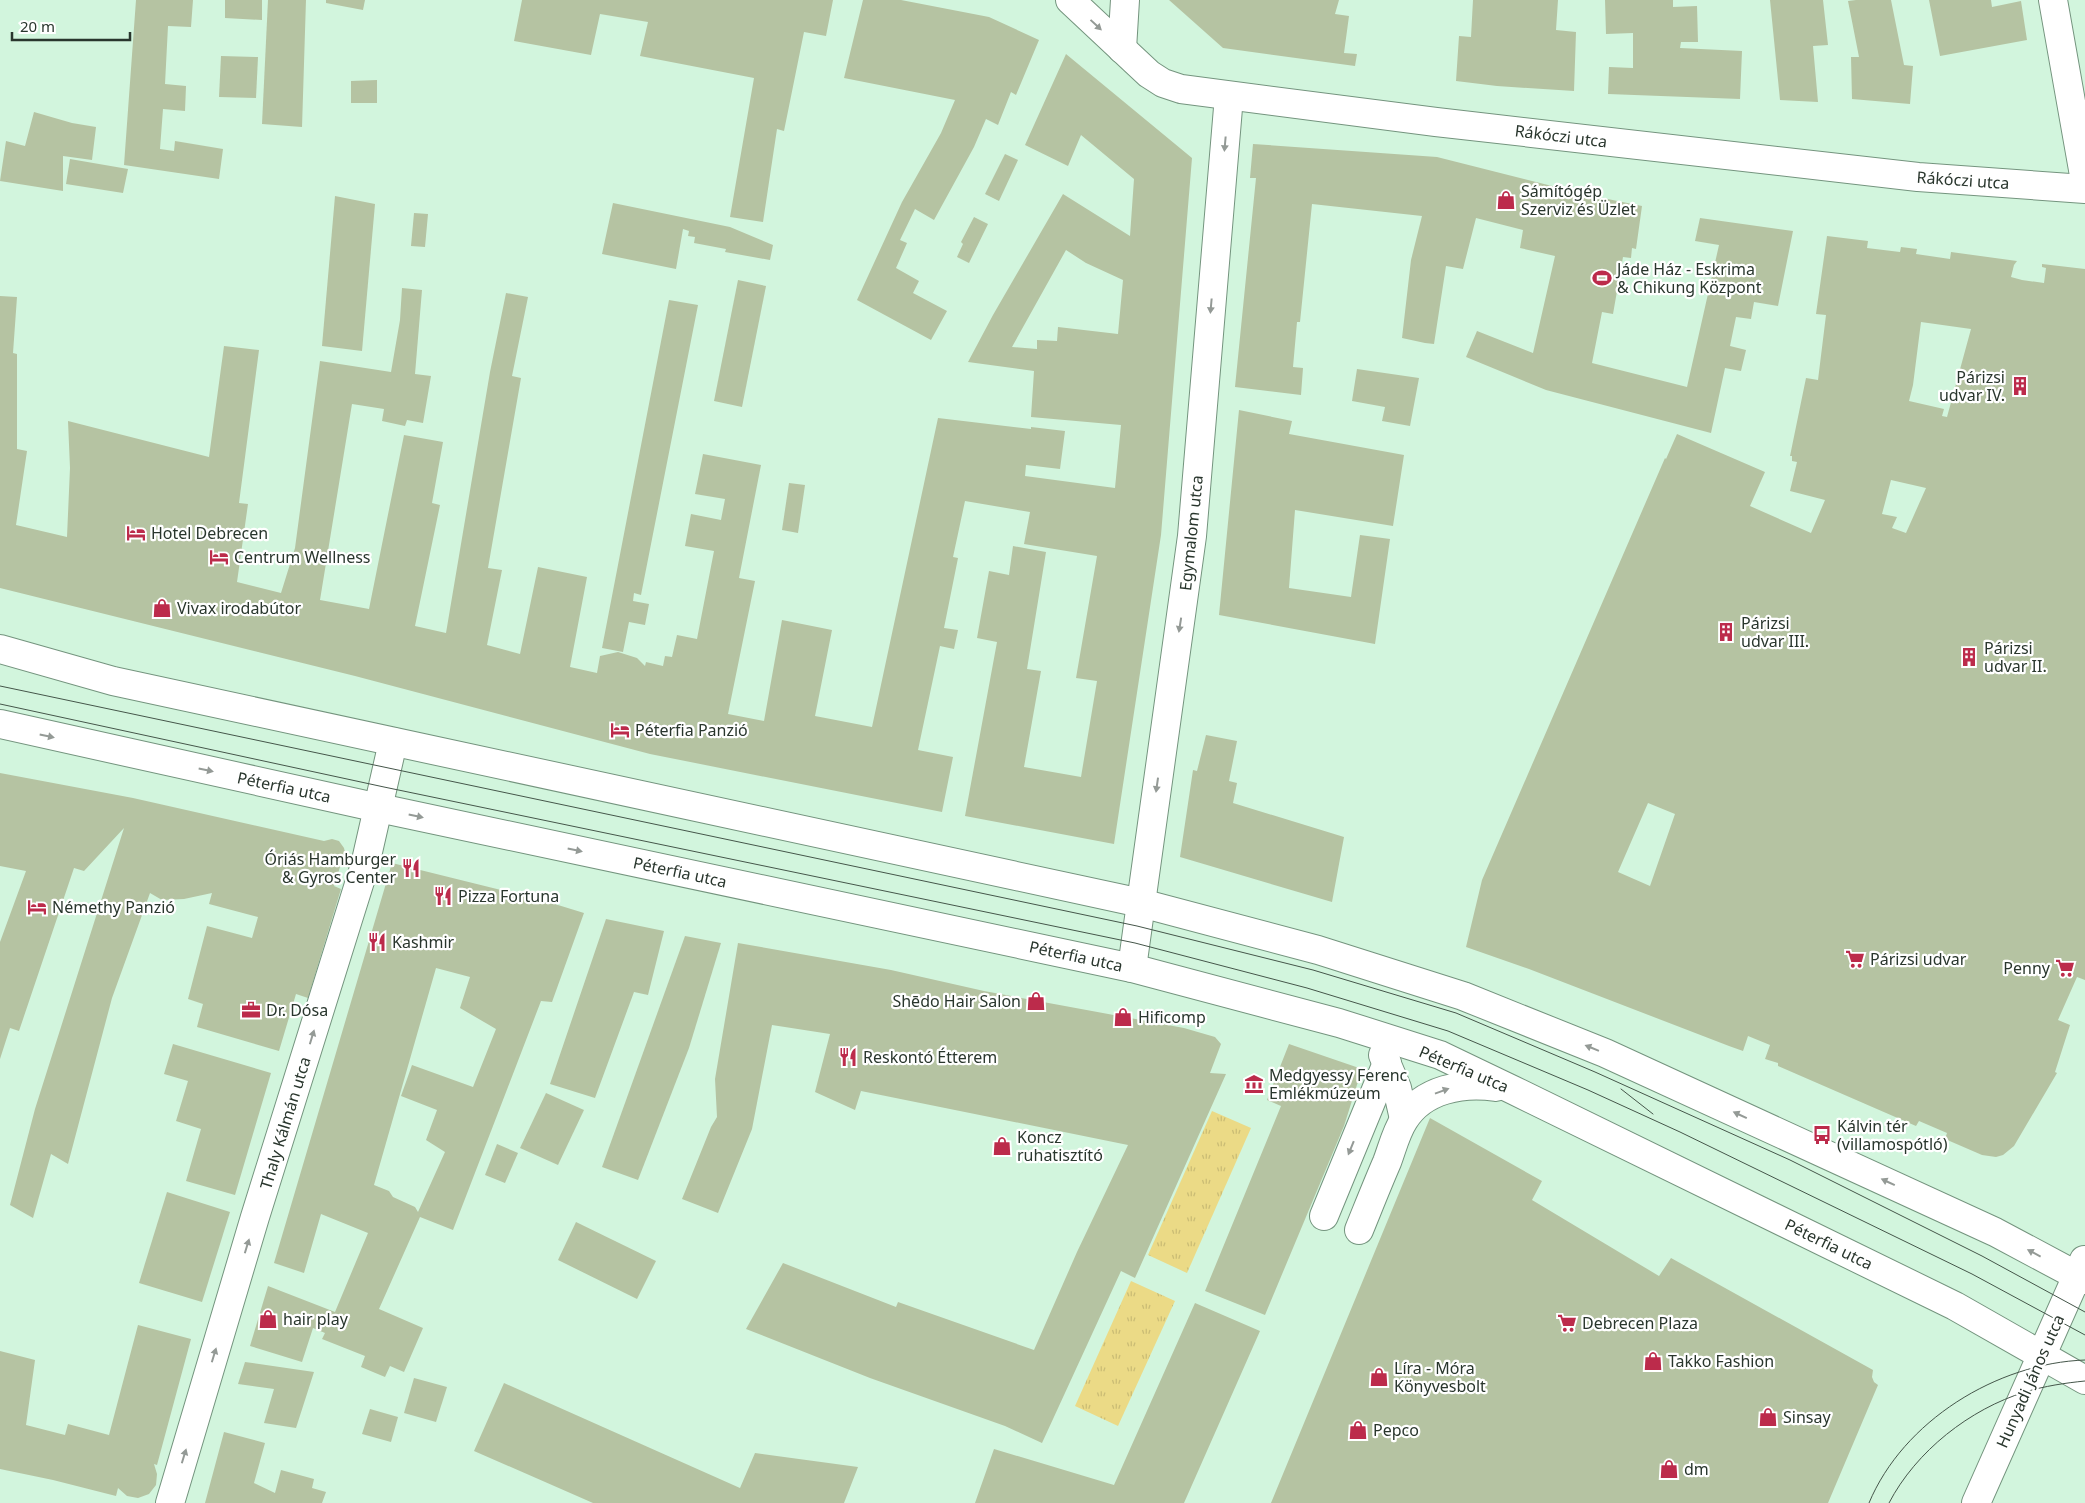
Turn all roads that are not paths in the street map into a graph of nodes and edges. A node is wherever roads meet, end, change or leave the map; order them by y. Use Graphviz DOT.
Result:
graph roads {
  1 [pos="1070,0"];
  2 [pos="1125,0"];
  3 [pos="2053,0"];
  4 [pos="1122,50"];
  5 [pos="1229,96"];
  6 [pos="2085,181"];
  7 [pos="2085,189"];
  8 [pos="0,649"];
  9 [pos="0,724"];
  10 [pos="393,742"];
  11 [pos="379,808"];
  12 [pos="1141,903"];
  13 [pos="1132,968"];
  14 [pos="1339,1023"];
  15 [pos="1387,1064"];
  16 [pos="1513,1090"];
  17 [pos="1404,1120"];
  18 [pos="1324,1216"];
  19 [pos="1359,1230"];
  20 [pos="2082,1271"];
  21 [pos="2041,1355"];
  22 [pos="2085,1380"];
  23 [pos="170,1503"];
  24 [pos="1976,1503"];
  1 -- 4 [label="street, Rákóczi utca, one-way"];
  2 -- 4 [label="street"];
  3 -- 6 [label="street"];
  4 -- 5 [label="street, Rákóczi utca"];
  5 -- 7 [label="street, Rákóczi utca"];
  5 -- 12 [label="street, Egymalom utca, one-way"];
  8 -- 10 [label="street"];
  9 -- 11 [label="street, Péterfia utca, one-way"];
  10 -- 11 [label="street, Thaly Kálmán utca"];
  10 -- 12 [label="street"];
  11 -- 13 [label="street, Péterfia utca, one-way"];
  23 -- 11 [label="street, Thaly Kálmán utca, one-way"];
  12 -- 13 [label="street, Egymalom utca"];
  20 -- 12 [label="street, one-way"];
  13 -- 14 [label="street, Péterfia utca"];
  14 -- 15 [label="street"];
  14 -- 16 [label="street, Péterfia utca"];
  15 -- 17 [label="street"];
  15 -- 18 [label="street, one-way"];
  17 -- 16 [label="street, one-way"];
  16 -- 21 [label="street, Péterfia utca"];
  17 -- 19 [label="street"];
  20 -- 21 [label="street, Hunyadi János utca"];
  21 -- 22 [label="street, Péterfia utca"];
  21 -- 24 [label="street, Hunyadi János utca"];
}
